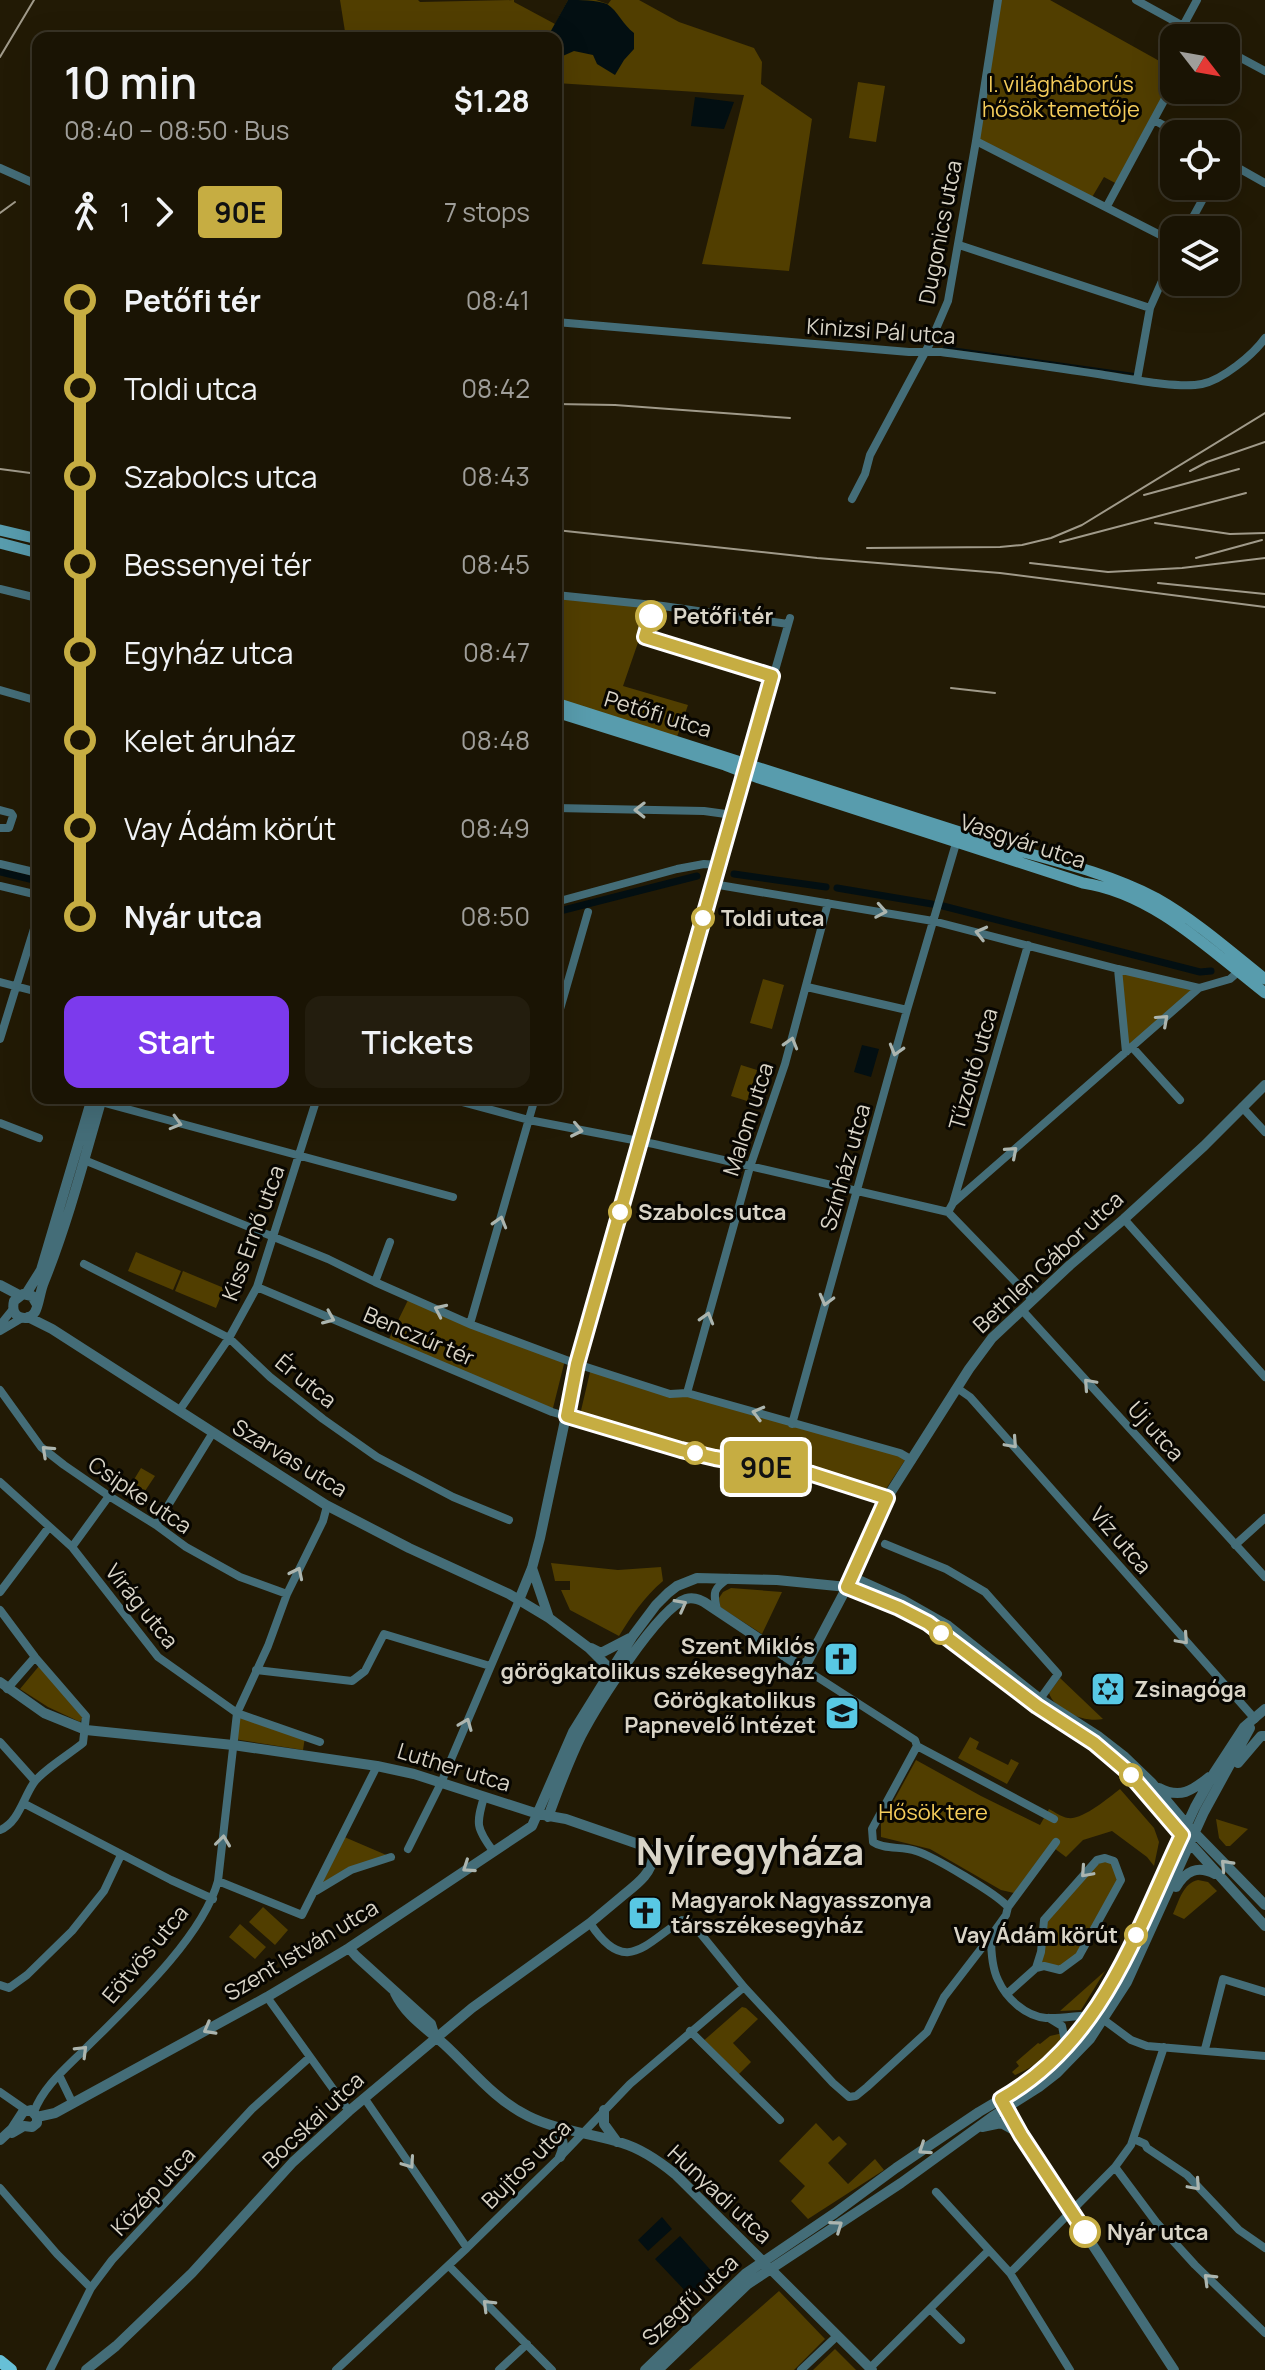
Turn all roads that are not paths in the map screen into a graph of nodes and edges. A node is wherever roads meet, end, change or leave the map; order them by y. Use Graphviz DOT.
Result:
graph roads {
  1 [pos="998,0"];
  2 [pos="1136,0"];
  3 [pos="1197,0"];
  4 [pos="1179,24"];
  5 [pos="1184,24"];
  6 [pos="1240,58"];
  7 [pos="1265,71"];
  8 [pos="1162,104"];
  9 [pos="1154,120"];
  10 [pos="1160,123"];
  11 [pos="976,141"];
  12 [pos="0,168"];
  13 [pos="1240,169"];
  14 [pos="32,182"];
  15 [pos="1265,183"];
  16 [pos="1107,206"];
  17 [pos="1160,234"];
  18 [pos="959,245"];
  19 [pos="1160,286"];
  20 [pos="1150,308"];
  21 [pos="562,322"];
  22 [pos="1265,338"];
  23 [pos="925,352"];
  24 [pos="1137,380"];
  25 [pos="852,499"];
  26 [pos="0,530"];
  27 [pos="32,538"];
  28 [pos="0,543"];
  29 [pos="32,551"];
  30 [pos="0,589"];
  31 [pos="562,596"];
  32 [pos="32,597"];
  33 [pos="0,690"];
  34 [pos="32,699"];
  35 [pos="562,705"];
  36 [pos="562,714"];
  37 [pos="746,768"];
  38 [pos="562,808"];
  39 [pos="0,810"];
  40 [pos="733,815"];
  41 [pos="0,828"];
  42 [pos="958,836"];
  43 [pos="0,864"];
  44 [pos="719,865"];
  45 [pos="32,872"];
  46 [pos="713,884"];
  47 [pos="0,886"];
  48 [pos="32,894"];
  49 [pos="562,900"];
  50 [pos="828,903"];
  51 [pos="588,912"];
  52 [pos="933,921"];
  53 [pos="32,935"];
  54 [pos="1028,945"];
  55 [pos="1118,969"];
  56 [pos="1238,972"];
  57 [pos="1265,979"];
  58 [pos="0,982"];
  59 [pos="16,987"];
  60 [pos="807,987"];
  61 [pos="1199,988"];
  62 [pos="32,991"];
  63 [pos="1265,993"];
  64 [pos="562,1002"];
  65 [pos="907,1010"];
  66 [pos="0,1039"];
  67 [pos="1129,1050"];
  68 [pos="1265,1085"];
  69 [pos="1180,1100"];
  70 [pos="96,1104"];
  71 [pos="97,1104"];
  72 [pos="115,1104"];
  73 [pos="315,1104"];
  74 [pos="469,1104"];
  75 [pos="533,1104"];
  76 [pos="1242,1107"];
  77 [pos="529,1120"];
  78 [pos="0,1123"];
  79 [pos="1265,1132"];
  80 [pos="39,1138"];
  81 [pos="639,1143"];
  82 [pos="299,1157"];
  83 [pos="84,1160"];
  84 [pos="750,1167"];
  85 [pos="856,1191"];
  86 [pos="453,1197"];
  87 [pos="950,1208"];
  88 [pos="1124,1219"];
  89 [pos="272,1237"];
  90 [pos="390,1242"];
  91 [pos="84,1264"];
  92 [pos="375,1282"];
  93 [pos="257,1287"];
  94 [pos="0,1288"];
  95 [pos="1033,1300"];
  96 [pos="18,1301"];
  97 [pos="1022,1310"];
  98 [pos="31,1312"];
  99 [pos="470,1324"];
  100 [pos="0,1328"];
  101 [pos="229,1338"];
  102 [pos="577,1364"];
  103 [pos="1265,1377"];
  104 [pos="957,1388"];
  105 [pos="0,1390"];
  106 [pos="687,1393"];
  107 [pos="179,1411"];
  108 [pos="567,1416"];
  109 [pos="792,1424"];
  110 [pos="212,1434"];
  111 [pos="912,1460"];
  112 [pos="0,1482"];
  113 [pos="109,1496"];
  114 [pos="887,1498"];
  115 [pos="327,1506"];
  116 [pos="1265,1518"];
  117 [pos="509,1520"];
  118 [pos="156,1525"];
  119 [pos="49,1527"];
  120 [pos="885,1544"];
  121 [pos="1235,1545"];
  122 [pos="72,1547"];
  123 [pos="532,1568"];
  124 [pos="730,1577"];
  125 [pos="1265,1577"];
  126 [pos="847,1587"];
  127 [pos="0,1592"];
  128 [pos="287,1594"];
  129 [pos="519,1600"];
  130 [pos="0,1610"];
  131 [pos="717,1610"];
  132 [pos="549,1618"];
  133 [pos="632,1637"];
  134 [pos="589,1648"];
  135 [pos="35,1657"];
  136 [pos="803,1665"];
  137 [pos="490,1666"];
  138 [pos="256,1670"];
  139 [pos="615,1674"];
  140 [pos="4,1685"];
  141 [pos="1040,1699"];
  142 [pos="1265,1709"];
  143 [pos="237,1713"];
  144 [pos="1260,1722"];
  145 [pos="86,1730"];
  146 [pos="1265,1736"];
  147 [pos="0,1742"];
  148 [pos="320,1742"];
  149 [pos="233,1745"];
  150 [pos="917,1746"];
  151 [pos="377,1766"];
  152 [pos="1214,1773"];
  153 [pos="34,1780"];
  154 [pos="1151,1782"];
  155 [pos="441,1783"];
  156 [pos="1219,1785"];
  157 [pos="484,1797"];
  158 [pos="23,1803"];
  159 [pos="543,1816"];
  160 [pos="1054,1819"];
  161 [pos="0,1830"];
  162 [pos="1189,1834"];
  163 [pos="1056,1842"];
  164 [pos="408,1849"];
  165 [pos="493,1851"];
  166 [pos="121,1855"];
  167 [pos="653,1856"];
  168 [pos="391,1857"];
  169 [pos="1221,1876"];
  170 [pos="218,1881"];
  171 [pos="314,1892"];
  172 [pos="213,1899"];
  173 [pos="1265,1905"];
  174 [pos="1008,1907"];
  175 [pos="590,1923"];
  176 [pos="1265,1926"];
  177 [pos="991,1936"];
  178 [pos="1148,1937"];
  179 [pos="349,1948"];
  180 [pos="974,1957"];
  181 [pos="993,1960"];
  182 [pos="1036,1968"];
  183 [pos="5,1987"];
  184 [pos="744,1987"];
  185 [pos="1265,1992"];
  186 [pos="1008,1993"];
  187 [pos="267,1997"];
  188 [pos="1102,2015"];
  189 [pos="1049,2018"];
  190 [pos="690,2031"];
  191 [pos="436,2038"];
  192 [pos="1066,2046"];
  193 [pos="1164,2047"];
  194 [pos="1205,2049"];
  195 [pos="1265,2056"];
  196 [pos="310,2057"];
  197 [pos="59,2075"];
  198 [pos="0,2092"];
  199 [pos="365,2099"];
  200 [pos="1004,2103"];
  201 [pos="73,2104"];
  202 [pos="604,2110"];
  203 [pos="349,2111"];
  204 [pos="27,2117"];
  205 [pos="780,2120"];
  206 [pos="556,2128"];
  207 [pos="976,2128"];
  208 [pos="581,2134"];
  209 [pos="1021,2135"];
  210 [pos="1134,2139"];
  211 [pos="617,2142"];
  212 [pos="560,2157"];
  213 [pos="1115,2167"];
  214 [pos="0,2188"];
  215 [pos="936,2192"];
  216 [pos="1072,2211"];
  217 [pos="467,2248"];
  218 [pos="1265,2248"];
  219 [pos="989,2252"];
  220 [pos="763,2261"];
  221 [pos="449,2266"];
  222 [pos="772,2269"];
  223 [pos="1010,2273"];
  224 [pos="91,2288"];
  225 [pos="930,2309"];
  226 [pos="1265,2333"];
  227 [pos="837,2336"];
  228 [pos="961,2340"];
  229 [pos="527,2344"];
  230 [pos="0,2361"];
  231 [pos="871,2369"];
  232 [pos="11,2370"];
  233 [pos="50,2370"];
  234 [pos="86,2370"];
  235 [pos="336,2370"];
  236 [pos="499,2370"];
  237 [pos="552,2370"];
  238 [pos="645,2370"];
  239 [pos="658,2370"];
  240 [pos="801,2370"];
  241 [pos="1070,2370"];
  242 [pos="1174,2370"];
  1 -- 11 [label="street, Dugonics utca"];
  2 -- 4 [label="street"];
  3 -- 5 [label="street"];
  6 -- 7 [label="street"];
  8 -- 9 [label="street"];
  9 -- 10 [label="street"];
  9 -- 16 [label="street"];
  11 -- 16 [label="street"];
  11 -- 18 [label="street, Dugonics utca"];
  12 -- 14 [label="street"];
  13 -- 15 [label="street"];
  16 -- 17 [label="street"];
  18 -- 20 [label="street"];
  18 -- 23 [label="street, Dugonics utca"];
  19 -- 20 [label="street"];
  20 -- 24 [label="street"];
  21 -- 23 [label="street, Kinizsi Pál utca"];
  22 -- 24 [label="street, Kinizsi Pál utca"];
  23 -- 24 [label="street, Kinizsi Pál utca"];
  23 -- 25 [label="street, Dugonics utca"];
  26 -- 27 [label="main road"];
  28 -- 29 [label="main road"];
  30 -- 32 [label="street"];
  31 -- 37 [label="street"];
  33 -- 34 [label="street"];
  35 -- 37 [label="main road, Petőfi utca"];
  36 -- 37 [label="main road, Petőfi utca"];
  37 -- 40 [label="street"];
  37 -- 42 [label="main road, Vasgyár utca"];
  40 -- 38 [label="street, one-way"];
  39 -- 41 [label="street"];
  40 -- 44 [label="street"];
  42 -- 52 [label="street, Színház utca"];
  42 -- 56 [label="main road, Vasgyár utca"];
  42 -- 57 [label="main road, Vasgyár utca"];
  43 -- 45 [label="street"];
  44 -- 46 [label="street"];
  44 -- 49 [label="street"];
  46 -- 50 [label="street"];
  46 -- 81 [label="street"];
  47 -- 48 [label="street"];
  50 -- 52 [label="street, one-way"];
  50 -- 60 [label="street, Malom utca"];
  51 -- 64 [label="street"];
  54 -- 52 [label="street, one-way"];
  52 -- 65 [label="street, Színház utca"];
  53 -- 59 [label="street"];
  54 -- 55 [label="street"];
  54 -- 87 [label="street, Tűzoltó utca"];
  55 -- 61 [label="street"];
  55 -- 67 [label="street"];
  56 -- 61 [label="street"];
  56 -- 63 [label="main road, Vasgyár utca"];
  58 -- 59 [label="street"];
  59 -- 62 [label="street"];
  59 -- 66 [label="street"];
  60 -- 65 [label="street"];
  84 -- 60 [label="street, Malom utca, one-way"];
  67 -- 61 [label="street, one-way"];
  65 -- 85 [label="street, Színház utca, one-way"];
  67 -- 69 [label="street"];
  87 -- 67 [label="street, one-way"];
  68 -- 76 [label="street, Bethlen Gábor utca"];
  70 -- 96 [label="street"];
  71 -- 83 [label="street"];
  72 -- 82 [label="street, one-way"];
  73 -- 82 [label="street, Kiss Ernő utca"];
  74 -- 77 [label="street"];
  75 -- 77 [label="street"];
  76 -- 79 [label="street"];
  76 -- 88 [label="street, Bethlen Gábor utca"];
  77 -- 81 [label="street, one-way"];
  99 -- 77 [label="street, one-way"];
  78 -- 80 [label="street"];
  81 -- 84 [label="street"];
  81 -- 102 [label="street"];
  82 -- 86 [label="street"];
  82 -- 89 [label="street, Kiss Ernő utca"];
  83 -- 89 [label="street, Benczúr tér"];
  83 -- 98 [label="street"];
  84 -- 85 [label="street"];
  106 -- 84 [label="street, Malom utca, one-way"];
  85 -- 87 [label="street"];
  85 -- 109 [label="street, Színház utca, one-way"];
  87 -- 95 [label="street"];
  88 -- 95 [label="street, Bethlen Gábor utca"];
  88 -- 103 [label="street"];
  89 -- 92 [label="street, Benczúr tér"];
  89 -- 93 [label="street, Kiss Ernő utca"];
  90 -- 92 [label="street"];
  91 -- 101 [label="street, Ér utca"];
  99 -- 92 [label="street, Benczúr tér, one-way"];
  93 -- 101 [label="street, Kiss Ernő utca"];
  93 -- 108 [label="street, Benczúr tér, one-way"];
  94 -- 96 [label="street"];
  95 -- 97 [label="street, Bethlen Gábor utca"];
  96 -- 98 [label="street"];
  96 -- 98 [label="street"];
  96 -- 100 [label="street"];
  97 -- 104 [label="street, Bethlen Gábor utca"];
  121 -- 97 [label="street, Új utca, one-way"];
  98 -- 100 [label="street"];
  98 -- 107 [label="street, Szarvas utca"];
  99 -- 102 [label="street, Benczúr tér"];
  101 -- 107 [label="street, Kiss Ernő utca"];
  101 -- 117 [label="street, Ér utca"];
  102 -- 106 [label="street, Benczúr tér"];
  102 -- 108 [label="street"];
  104 -- 111 [label="street, Bethlen Gábor utca"];
  104 -- 144 [label="street, Víz utca, one-way"];
  113 -- 105 [label="street, Csipke utca, one-way"];
  109 -- 106 [label="street, Benczúr tér, one-way"];
  107 -- 110 [label="street, Szarvas utca"];
  108 -- 114 [label="street, Benczúr tér"];
  108 -- 123 [label="street"];
  109 -- 111 [label="street, Benczúr tér"];
  110 -- 115 [label="street, Szarvas utca"];
  110 -- 118 [label="street"];
  111 -- 114 [label="street, Bethlen Gábor utca"];
  112 -- 119 [label="street, Virág utca"];
  113 -- 118 [label="street, Csipke utca"];
  113 -- 122 [label="street"];
  114 -- 126 [label="street, Bethlen Gábor utca"];
  128 -- 115 [label="street, Eötvös utca, one-way"];
  115 -- 129 [label="street, Szarvas utca"];
  116 -- 121 [label="street"];
  118 -- 128 [label="street, Csipke utca"];
  119 -- 122 [label="street, Virág utca"];
  119 -- 127 [label="street"];
  120 -- 141 [label="street"];
  121 -- 125 [label="street, Új utca"];
  122 -- 143 [label="street, Virág utca"];
  123 -- 129 [label="street"];
  123 -- 132 [label="street"];
  124 -- 126 [label="street"];
  124 -- 131 [label="street"];
  124 -- 133 [label="street"];
  126 -- 136 [label="street, Bethlen Gábor utca"];
  126 -- 141 [label="street"];
  126 -- 162 [label="street"];
  128 -- 138 [label="street, Eötvös utca"];
  129 -- 132 [label="street, Szarvas utca"];
  129 -- 137 [label="street"];
  130 -- 135 [label="street"];
  131 -- 136 [label="street"];
  139 -- 131 [label="street, one-way"];
  132 -- 134 [label="street, Szarvas utca"];
  133 -- 134 [label="street"];
  133 -- 139 [label="street"];
  134 -- 139 [label="street, Szarvas utca"];
  135 -- 140 [label="street"];
  135 -- 145 [label="street"];
  136 -- 150 [label="street"];
  137 -- 138 [label="street"];
  155 -- 137 [label="street, one-way"];
  138 -- 143 [label="street, Eötvös utca"];
  139 -- 159 [label="street"];
  140 -- 145 [label="street, Luther utca"];
  141 -- 154 [label="street"];
  142 -- 144 [label="street"];
  143 -- 148 [label="street, Virág utca"];
  143 -- 149 [label="street, Eötvös utca"];
  144 -- 152 [label="street"];
  144 -- 156 [label="street"];
  145 -- 149 [label="street, Luther utca"];
  145 -- 153 [label="street"];
  146 -- 156 [label="street"];
  147 -- 153 [label="street"];
  149 -- 151 [label="street, Luther utca"];
  170 -- 149 [label="street, Eötvös utca, one-way"];
  150 -- 160 [label="street"];
  150 -- 174 [label="street"];
  151 -- 155 [label="street, Luther utca"];
  151 -- 171 [label="street"];
  152 -- 154 [label="street"];
  152 -- 162 [label="street"];
  153 -- 158 [label="street"];
  154 -- 162 [label="street"];
  155 -- 157 [label="street, Luther utca"];
  155 -- 164 [label="street"];
  156 -- 162 [label="street"];
  157 -- 159 [label="street, Luther utca"];
  157 -- 165 [label="street"];
  158 -- 161 [label="street"];
  158 -- 166 [label="street"];
  159 -- 165 [label="street, Szent István utca"];
  159 -- 167 [label="street, Luther utca"];
  162 -- 169 [label="street"];
  173 -- 162 [label="street, one-way"];
  162 -- 178 [label="street"];
  162 -- 188 [label="street"];
  163 -- 174 [label="street"];
  165 -- 179 [label="street, Szent István utca, one-way"];
  166 -- 172 [label="street"];
  166 -- 183 [label="street"];
  167 -- 175 [label="street, Bocskai utca"];
  168 -- 171 [label="street"];
  169 -- 176 [label="street"];
  169 -- 178 [label="street"];
  170 -- 171 [label="street"];
  170 -- 172 [label="street, Eötvös utca"];
  197 -- 172 [label="street, Eötvös utca, one-way"];
  174 -- 177 [label="street"];
  175 -- 184 [label="street"];
  175 -- 191 [label="street, Bocskai utca"];
  177 -- 180 [label="street"];
  177 -- 181 [label="street"];
  178 -- 188 [label="street"];
  179 -- 187 [label="street, Szent István utca"];
  179 -- 191 [label="street, Hunyadi utca"];
  180 -- 181 [label="street"];
  180 -- 184 [label="street"];
  181 -- 186 [label="street"];
  182 -- 182 [label="street, one-way"];
  182 -- 186 [label="street"];
  184 -- 190 [label="street, Bujtos utca"];
  185 -- 194 [label="street"];
  186 -- 189 [label="street"];
  187 -- 196 [label="street"];
  187 -- 201 [label="street, Szent István utca, one-way"];
  188 -- 189 [label="street"];
  188 -- 192 [label="street"];
  188 -- 193 [label="street"];
  188 -- 200 [label="street"];
  189 -- 192 [label="street"];
  190 -- 202 [label="street, Bujtos utca"];
  190 -- 205 [label="street"];
  191 -- 199 [label="street, Bocskai utca"];
  191 -- 206 [label="street, Hunyadi utca"];
  192 -- 200 [label="street"];
  193 -- 194 [label="street"];
  193 -- 210 [label="street"];
  194 -- 195 [label="street"];
  196 -- 203 [label="street"];
  196 -- 224 [label="street, Közép utca"];
  197 -- 201 [label="street"];
  197 -- 204 [label="street, Eötvös utca"];
  198 -- 204 [label="street"];
  199 -- 203 [label="street, Bocskai utca"];
  199 -- 217 [label="street, one-way"];
  200 -- 207 [label="street"];
  200 -- 209 [label="street"];
  200 -- 220 [label="street, one-way"];
  201 -- 204 [label="street, Szent István utca"];
  202 -- 208 [label="street, Bujtos utca"];
  202 -- 211 [label="street"];
  203 -- 234 [label="street, Bocskai utca"];
  206 -- 208 [label="street, Hunyadi utca"];
  206 -- 212 [label="street"];
  207 -- 209 [label="street"];
  222 -- 207 [label="street, one-way"];
  208 -- 211 [label="street, Hunyadi utca"];
  208 -- 212 [label="street, Bujtos utca"];
  209 -- 216 [label="street"];
  210 -- 213 [label="street"];
  210 -- 218 [label="street, one-way"];
  211 -- 220 [label="street, Hunyadi utca"];
  212 -- 217 [label="street, Bujtos utca"];
  213 -- 216 [label="street"];
  226 -- 213 [label="street, one-way"];
  214 -- 224 [label="street"];
  215 -- 219 [label="street"];
  216 -- 223 [label="street"];
  216 -- 242 [label="street"];
  217 -- 221 [label="street, Bujtos utca"];
  219 -- 223 [label="street"];
  219 -- 225 [label="street"];
  220 -- 222 [label="street, Hunyadi utca"];
  220 -- 238 [label="street, Szegfű utca"];
  229 -- 221 [label="street, one-way"];
  221 -- 235 [label="street, Bujtos utca"];
  222 -- 227 [label="street, Hunyadi utca"];
  222 -- 239 [label="street, Szegfű utca"];
  223 -- 241 [label="street"];
  224 -- 233 [label="street, Közép utca"];
  225 -- 228 [label="street"];
  225 -- 231 [label="street"];
  227 -- 231 [label="street, Hunyadi utca"];
  227 -- 240 [label="street"];
  229 -- 236 [label="street"];
  229 -- 237 [label="street"];
  230 -- 232 [label="main road"];
}
